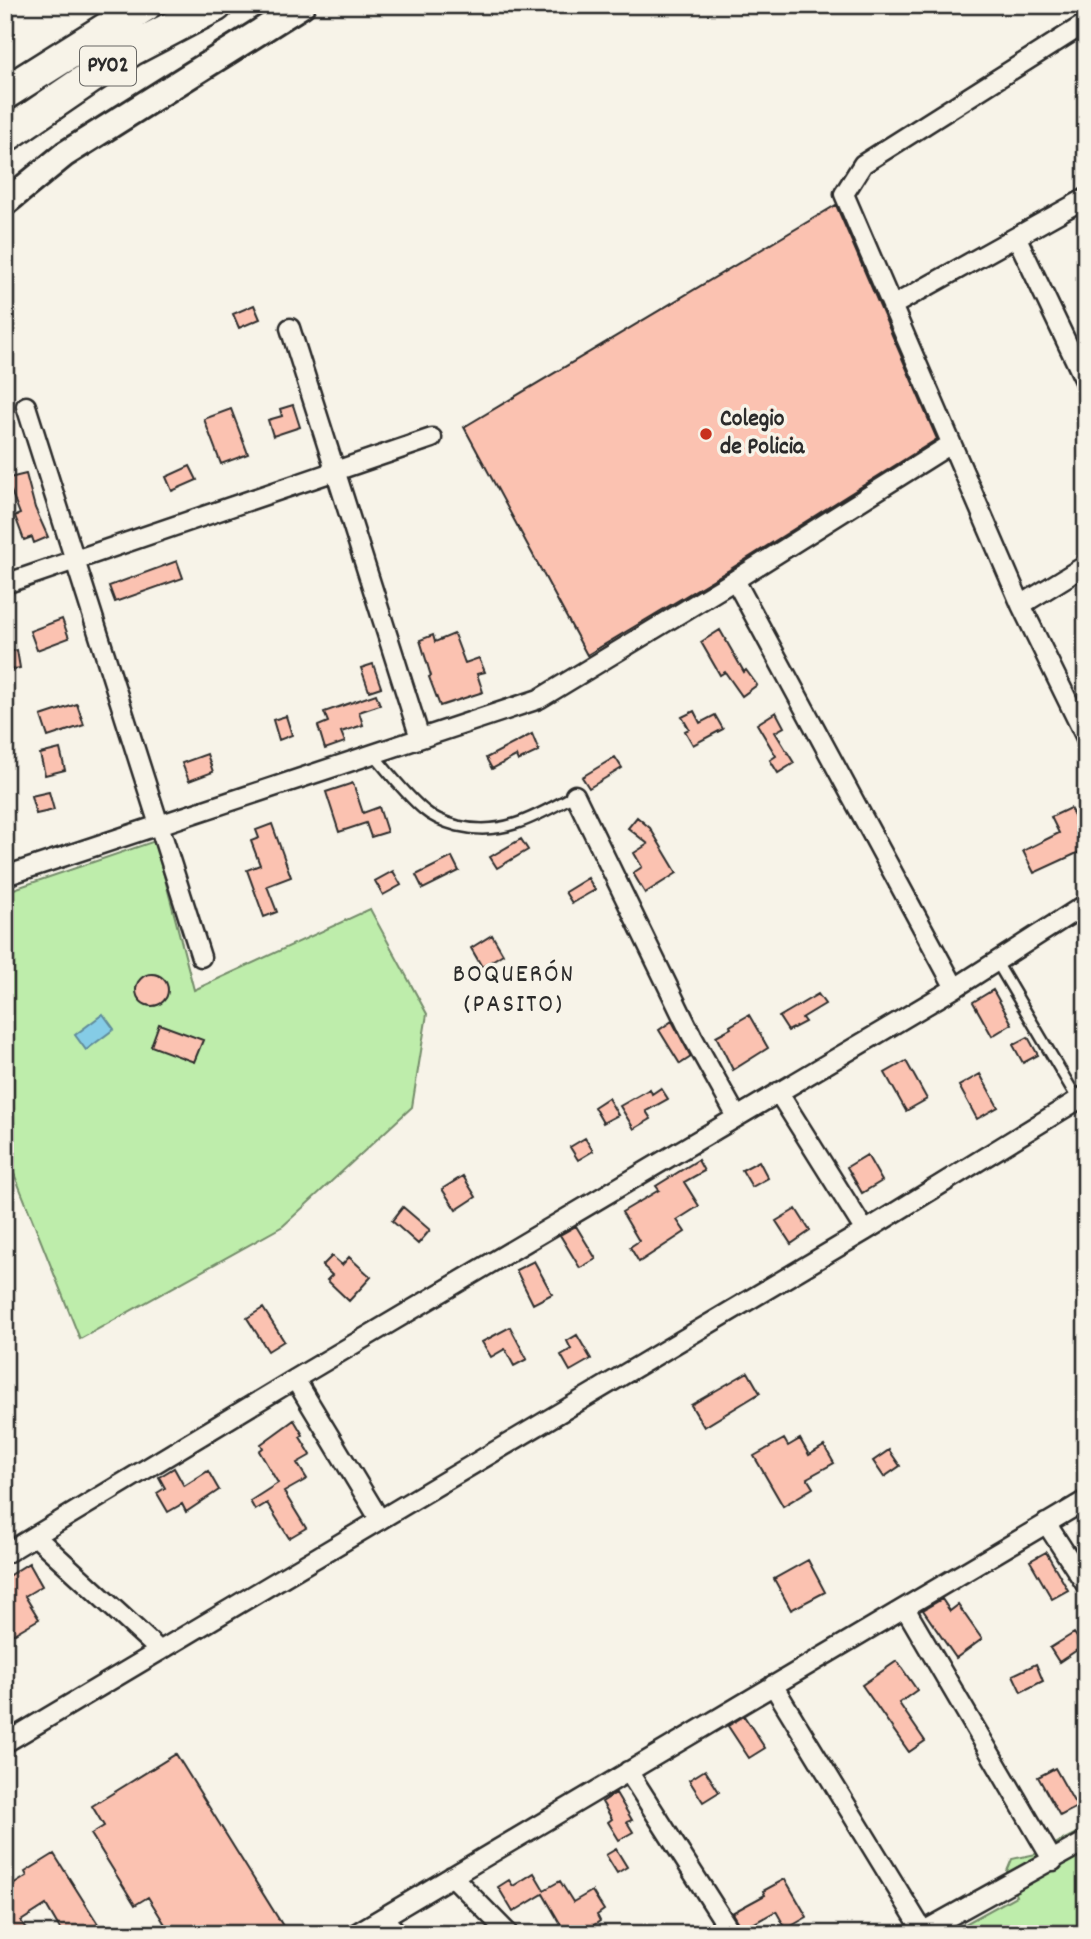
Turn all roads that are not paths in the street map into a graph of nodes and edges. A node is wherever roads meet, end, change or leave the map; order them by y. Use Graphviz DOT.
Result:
graph roads {
  1 [pos="145,5"];
  2 [pos="216,5"];
  3 [pos="302,5"];
  4 [pos="1086,23"];
  5 [pos="5,93"];
  6 [pos="5,136"];
  7 [pos="1086,198"];
  8 [pos="5,203"];
  9 [pos="1017,238"];
  10 [pos="892,306"];
  11 [pos="290,328"];
  12 [pos="1086,383"];
  13 [pos="26,406"];
  14 [pos="432,438"];
  15 [pos="951,444"];
  16 [pos="334,472"];
  17 [pos="75,561"];
  18 [pos="1086,565"];
  19 [pos="735,580"];
  20 [pos="5,584"];
  21 [pos="1021,605"];
  22 [pos="420,738"];
  23 [pos="1086,738"];
  24 [pos="373,754"];
  25 [pos="575,795"];
  26 [pos="159,825"];
  27 [pos="5,876"];
  28 [pos="1086,904"];
  29 [pos="201,957"];
  30 [pos="996,961"];
  31 [pos="955,988"];
  32 [pos="778,1092"];
  33 [pos="1082,1098"];
  34 [pos="737,1117"];
  35 [pos="865,1231"];
  36 [pos="295,1379"];
  37 [pos="1086,1500"];
  38 [pos="380,1520"];
  39 [pos="1046,1523"];
  40 [pos="34,1536"];
  41 [pos="5,1554"];
  42 [pos="1086,1585"];
  43 [pos="905,1608"];
  44 [pos="160,1651"];
  45 [pos="773,1685"];
  46 [pos="5,1743"];
  47 [pos="628,1771"];
  48 [pos="1086,1841"];
  49 [pos="1053,1861"];
  50 [pos="452,1876"];
  51 [pos="382,1917"];
  52 [pos="921,1932"];
  53 [pos="355,1934"];
  54 [pos="399,1934"];
  55 [pos="509,1934"];
  56 [pos="732,1934"];
  1 -- 5 [label="highway, PY02"];
  2 -- 6 [label="highway, PY02"];
  3 -- 8 [label="street"];
  4 -- 10 [label="street"];
  7 -- 9 [label="street"];
  9 -- 10 [label="street"];
  9 -- 12 [label="street"];
  10 -- 15 [label="street"];
  11 -- 16 [label="street"];
  13 -- 17 [label="street"];
  14 -- 16 [label="street"];
  15 -- 19 [label="street"];
  15 -- 21 [label="street"];
  16 -- 17 [label="street"];
  16 -- 22 [label="street"];
  17 -- 20 [label="street"];
  17 -- 26 [label="street"];
  18 -- 21 [label="street"];
  19 -- 22 [label="street"];
  19 -- 31 [label="street"];
  21 -- 23 [label="street"];
  22 -- 24 [label="street"];
  24 -- 25 [label="lane"];
  24 -- 26 [label="street"];
  25 -- 34 [label="street"];
  26 -- 27 [label="street"];
  26 -- 29 [label="street"];
  28 -- 30 [label="street"];
  30 -- 31 [label="street"];
  30 -- 33 [label="lane"];
  31 -- 32 [label="street"];
  32 -- 34 [label="street"];
  32 -- 35 [label="street"];
  33 -- 35 [label="street"];
  34 -- 36 [label="street"];
  35 -- 38 [label="street"];
  36 -- 38 [label="street"];
  36 -- 40 [label="street"];
  37 -- 39 [label="street"];
  38 -- 44 [label="street"];
  39 -- 42 [label="street"];
  39 -- 43 [label="street"];
  40 -- 41 [label="street"];
  40 -- 44 [label="street"];
  43 -- 45 [label="street"];
  43 -- 49 [label="street"];
  44 -- 46 [label="street"];
  45 -- 47 [label="street"];
  45 -- 52 [label="street"];
  47 -- 50 [label="street"];
  47 -- 56 [label="street"];
  48 -- 49 [label="street"];
  49 -- 52 [label="street"];
  50 -- 51 [label="street"];
  50 -- 55 [label="street"];
  51 -- 53 [label="street"];
  51 -- 54 [label="street"];
}
